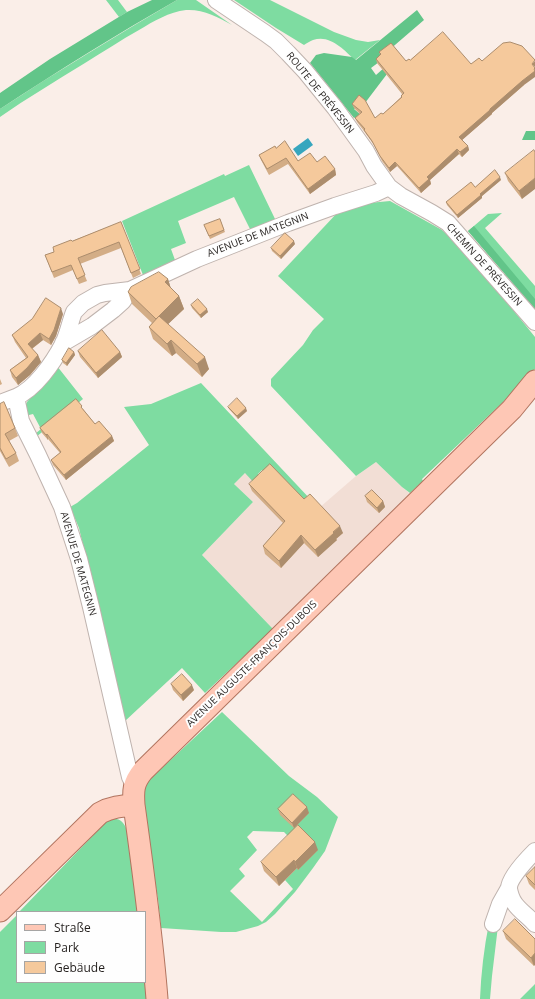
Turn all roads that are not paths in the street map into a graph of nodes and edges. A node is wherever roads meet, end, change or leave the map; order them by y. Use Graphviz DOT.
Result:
graph roads {
  1 [pos="216,0"];
  2 [pos="389,187"];
  3 [pos="130,290"];
  4 [pos="535,322"];
  5 [pos="63,343"];
  6 [pos="535,381"];
  7 [pos="535,396"];
  8 [pos="16,397"];
  9 [pos="0,403"];
  10 [pos="512,409"];
  11 [pos="134,785"];
  12 [pos="134,805"];
  13 [pos="535,851"];
  14 [pos="509,888"];
  15 [pos="0,911"];
  16 [pos="493,924"];
  17 [pos="535,924"];
  18 [pos="157,999"];
  1 -- 2 [label="street, ROUTE DE PRÉVESSIN"];
  2 -- 3 [label="street, AVENUE DE MATEGNIN"];
  2 -- 4 [label="street, CHEMIN DE PRÉVESSIN"];
  3 -- 5 [label="street, AVENUE DE MATEGNIN"];
  3 -- 5 [label="street, AVENUE DE MATEGNIN"];
  5 -- 8 [label="street, AVENUE DE MATEGNIN"];
  6 -- 10 [label="main road, AVENUE AUGUSTE-FRANÇOIS-DUBOIS"];
  7 -- 10 [label="main road, AVENUE AUGUSTE-FRANÇOIS-DUBOIS"];
  8 -- 9 [label="street"];
  8 -- 11 [label="street, AVENUE DE MATEGNIN"];
  10 -- 11 [label="main road, AVENUE AUGUSTE-FRANÇOIS-DUBOIS"];
  11 -- 12 [label="main road"];
  12 -- 15 [label="main road"];
  12 -- 18 [label="main road"];
  13 -- 14 [label="street"];
  14 -- 16 [label="street"];
  14 -- 17 [label="street"];
}
